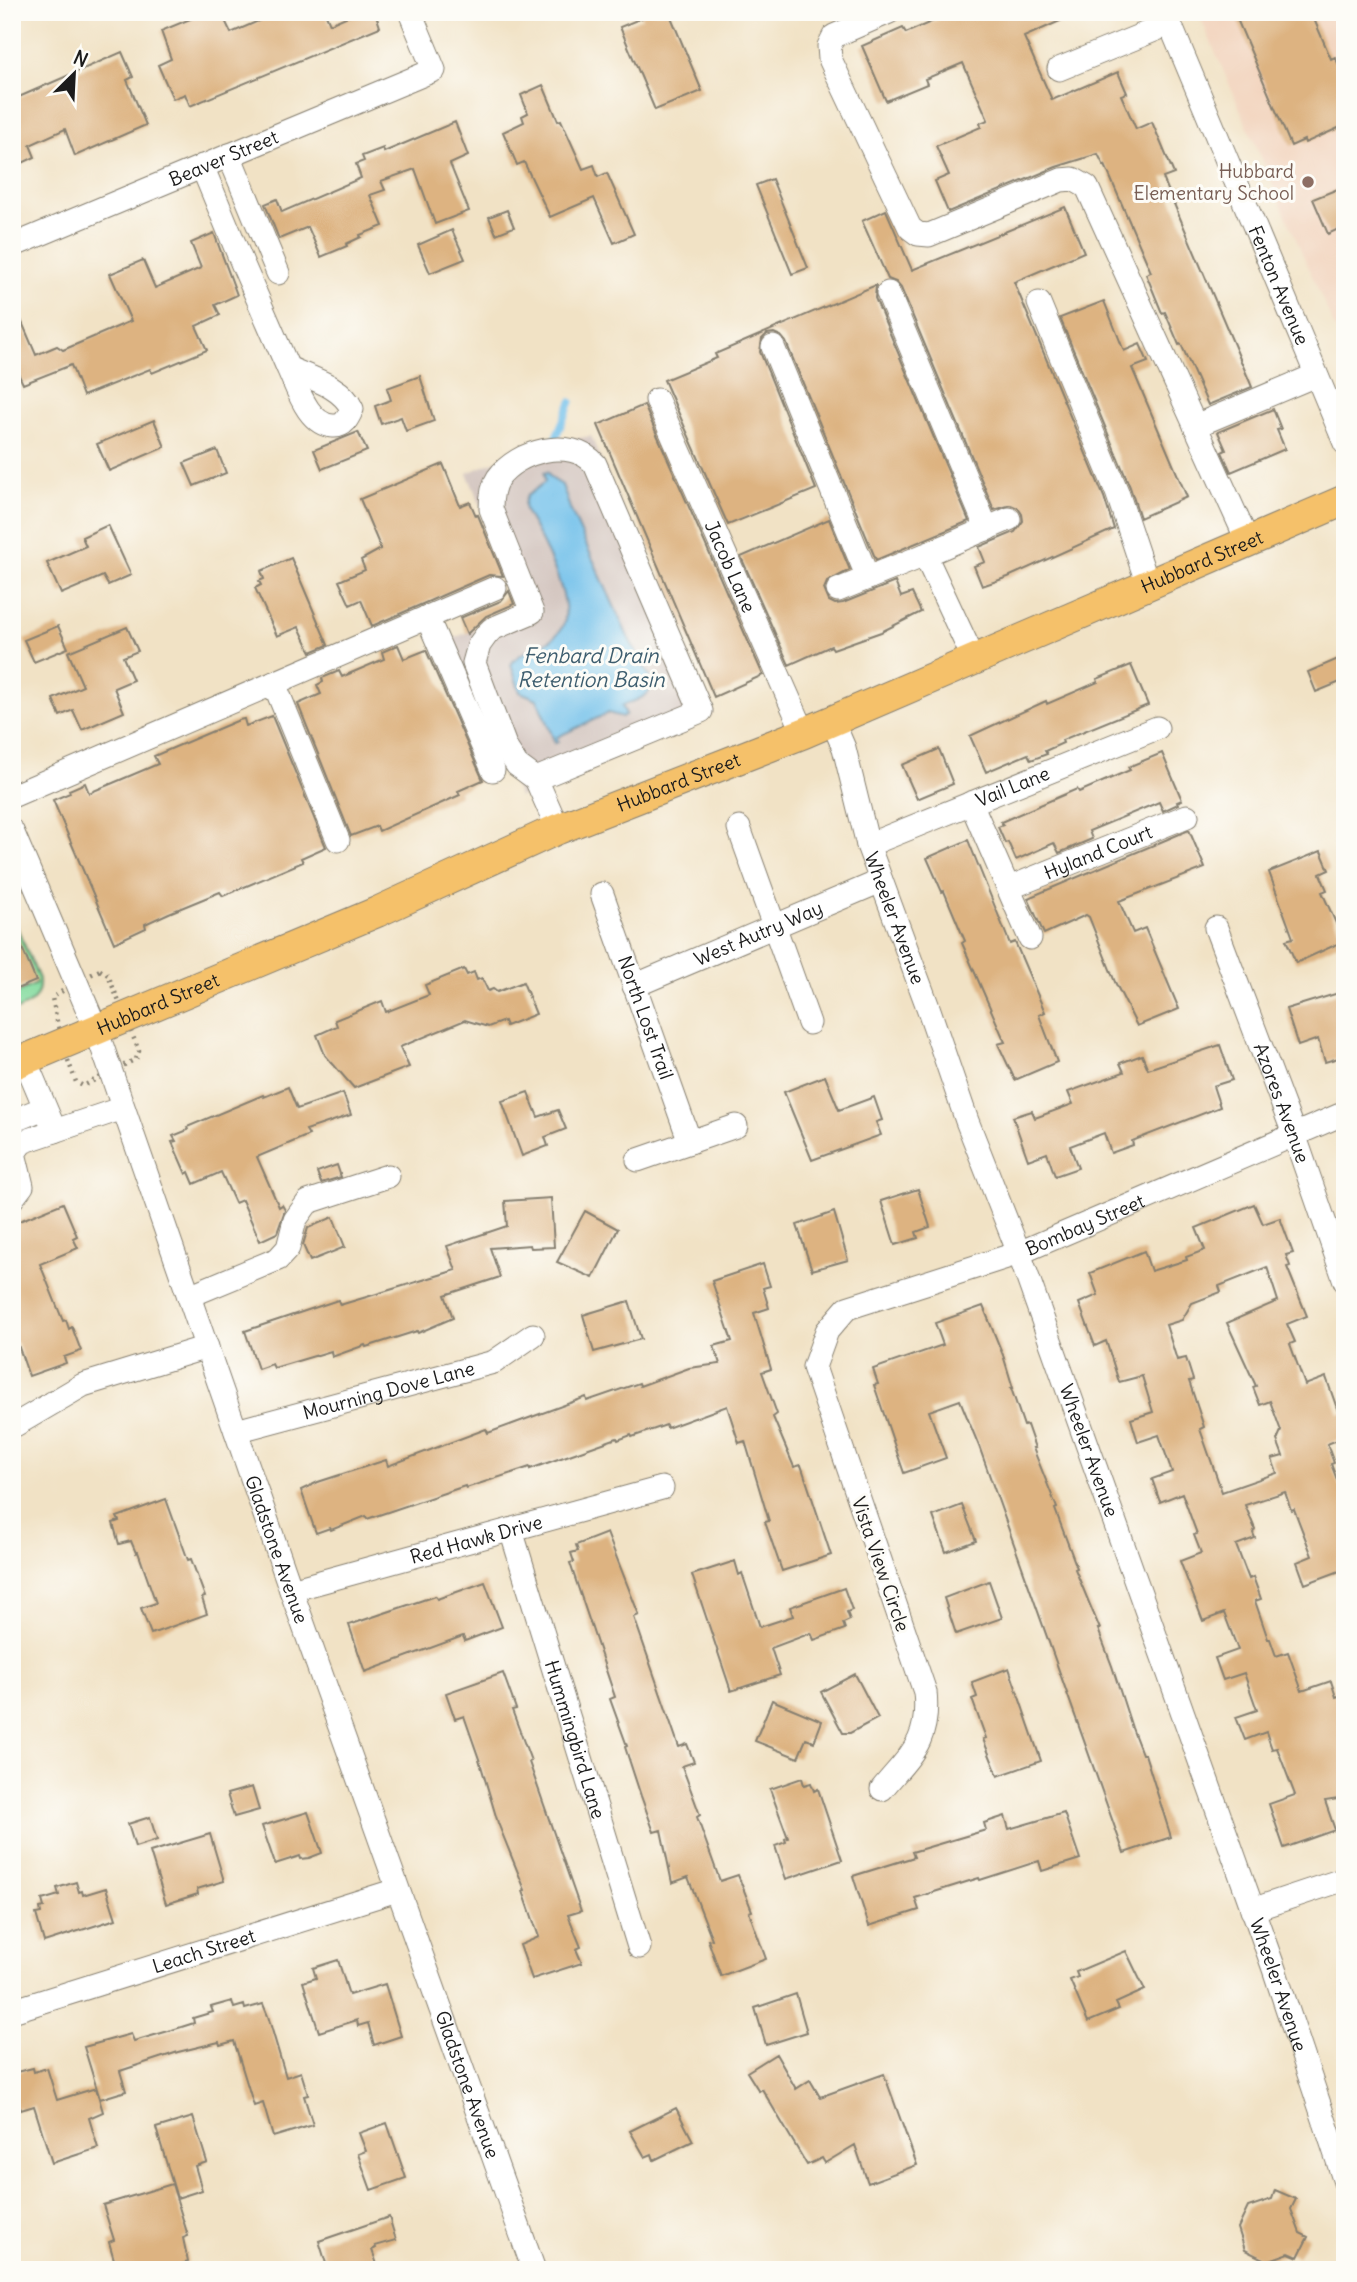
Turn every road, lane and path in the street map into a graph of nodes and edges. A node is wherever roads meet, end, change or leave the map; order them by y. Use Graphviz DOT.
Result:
graph roads {
  1 [pos="410,12"];
  2 [pos="889,12"];
  3 [pos="1167,18"];
  4 [pos="1059,69"];
  5 [pos="229,155"];
  6 [pos="202,166"];
  7 [pos="12,246"];
  8 [pos="278,273"];
  9 [pos="888,293"];
  10 [pos="1039,303"];
  11 [pos="773,346"];
  12 [pos="288,368"];
  13 [pos="1316,375"];
  14 [pos="657,400"];
  15 [pos="1195,426"];
  16 [pos="1345,443"];
  17 [pos="1345,500"];
  18 [pos="1009,519"];
  19 [pos="987,529"];
  20 [pos="1248,542"];
  21 [pos="925,555"];
  22 [pos="868,578"];
  23 [pos="1148,585"];
  24 [pos="495,588"];
  25 [pos="838,590"];
  26 [pos="428,617"];
  27 [pos="974,660"];
  28 [pos="274,683"];
  29 [pos="832,720"];
  30 [pos="1157,728"];
  31 [pos="804,733"];
  32 [pos="493,770"];
  33 [pos="536,779"];
  34 [pos="12,796"];
  35 [pos="971,803"];
  36 [pos="1187,816"];
  37 [pos="740,828"];
  38 [pos="558,829"];
  39 [pos="12,831"];
  40 [pos="338,840"];
  41 [pos="868,845"];
  42 [pos="881,881"];
  43 [pos="1009,888"];
  44 [pos="602,894"];
  45 [pos="774,926"];
  46 [pos="1216,928"];
  47 [pos="1030,938"];
  48 [pos="634,986"];
  49 [pos="809,1023"];
  50 [pos="96,1029"];
  51 [pos="19,1062"];
  52 [pos="44,1108"];
  53 [pos="123,1108"];
  54 [pos="1345,1113"];
  55 [pos="12,1121"];
  56 [pos="736,1126"];
  57 [pos="55,1131"];
  58 [pos="1294,1134"];
  59 [pos="690,1142"];
  60 [pos="638,1160"];
  61 [pos="388,1176"];
  62 [pos="12,1199"];
  63 [pos="1019,1253"];
  64 [pos="1345,1281"];
  65 [pos="189,1296"];
  66 [pos="827,1331"];
  67 [pos="533,1335"];
  68 [pos="207,1347"];
  69 [pos="15,1425"];
  70 [pos="236,1431"];
  71 [pos="662,1488"];
  72 [pos="511,1530"];
  73 [pos="291,1590"];
  74 [pos="881,1789"];
  75 [pos="1345,1880"];
  76 [pos="397,1889"];
  77 [pos="1252,1910"];
  78 [pos="639,1947"];
  79 [pos="12,2011"];
  80 [pos="1345,2182"];
  81 [pos="526,2268"];
  1 -- 5 [label="street, Beaver Street"];
  2 -- 15 [label="street"];
  3 -- 4 [label="street"];
  3 -- 13 [label="street, Fenton Avenue"];
  5 -- 6 [label="street, Beaver Street"];
  5 -- 8 [label="street"];
  6 -- 7 [label="street, Beaver Street"];
  6 -- 12 [label="street"];
  9 -- 19 [label="street"];
  10 -- 23 [label="street"];
  11 -- 22 [label="street"];
  13 -- 15 [label="street"];
  13 -- 16 [label="street, Fenton Avenue"];
  14 -- 31 [label="street, Jacob Lane"];
  15 -- 20 [label="street"];
  17 -- 20 [label="main road, Hubbard Street"];
  18 -- 19 [label="street"];
  19 -- 21 [label="street"];
  20 -- 23 [label="main road, Hubbard Street"];
  21 -- 22 [label="street"];
  21 -- 27 [label="street"];
  22 -- 25 [label="street"];
  23 -- 27 [label="main road, Hubbard Street"];
  24 -- 26 [label="street"];
  26 -- 28 [label="street"];
  26 -- 32 [label="street"];
  27 -- 29 [label="main road, Hubbard Street"];
  28 -- 34 [label="street"];
  28 -- 40 [label="street"];
  29 -- 31 [label="main road, Hubbard Street"];
  29 -- 41 [label="street, Wheeler Avenue"];
  30 -- 35 [label="street, Vail Lane"];
  31 -- 38 [label="main road, Hubbard Street"];
  33 -- 33 [label="street"];
  33 -- 38 [label="street"];
  35 -- 41 [label="street, Vail Lane"];
  35 -- 43 [label="street"];
  36 -- 43 [label="street, Hyland Court"];
  37 -- 45 [label="street"];
  38 -- 50 [label="main road, Hubbard Street"];
  39 -- 50 [label="street, Gladstone Avenue"];
  41 -- 42 [label="street, Wheeler Avenue"];
  42 -- 45 [label="street, West Autry Way"];
  42 -- 63 [label="street, Wheeler Avenue"];
  43 -- 47 [label="street"];
  44 -- 48 [label="street, North Lost Trail"];
  45 -- 48 [label="street, West Autry Way"];
  45 -- 49 [label="street"];
  46 -- 58 [label="street, Azores Avenue"];
  48 -- 59 [label="street, North Lost Trail"];
  50 -- 51 [label="main road, Hubbard Street"];
  50 -- 53 [label="street, Gladstone Avenue"];
  51 -- 52 [label="street"];
  52 -- 55 [label="street"];
  52 -- 57 [label="street"];
  53 -- 57 [label="street"];
  53 -- 65 [label="street, Gladstone Avenue"];
  54 -- 58 [label="street, Bombay Street"];
  56 -- 59 [label="street"];
  57 -- 62 [label="street"];
  58 -- 63 [label="street, Bombay Street"];
  58 -- 64 [label="street, Azores Avenue"];
  59 -- 60 [label="street"];
  61 -- 65 [label="street"];
  63 -- 66 [label="street, Bombay Street"];
  63 -- 77 [label="street, Wheeler Avenue"];
  65 -- 68 [label="street, Gladstone Avenue"];
  66 -- 74 [label="street, Vista View Circle"];
  67 -- 70 [label="street, Mourning Dove Lane"];
  68 -- 69 [label="street"];
  68 -- 70 [label="street, Gladstone Avenue"];
  70 -- 73 [label="street, Gladstone Avenue"];
  71 -- 72 [label="street, Red Hawk Drive"];
  72 -- 73 [label="street, Red Hawk Drive"];
  72 -- 78 [label="street, Hummingbird Lane"];
  73 -- 76 [label="street, Gladstone Avenue"];
  75 -- 77 [label="street"];
  76 -- 79 [label="street, Leach Street"];
  76 -- 81 [label="street, Gladstone Avenue"];
  77 -- 80 [label="street, Wheeler Avenue"];
}
